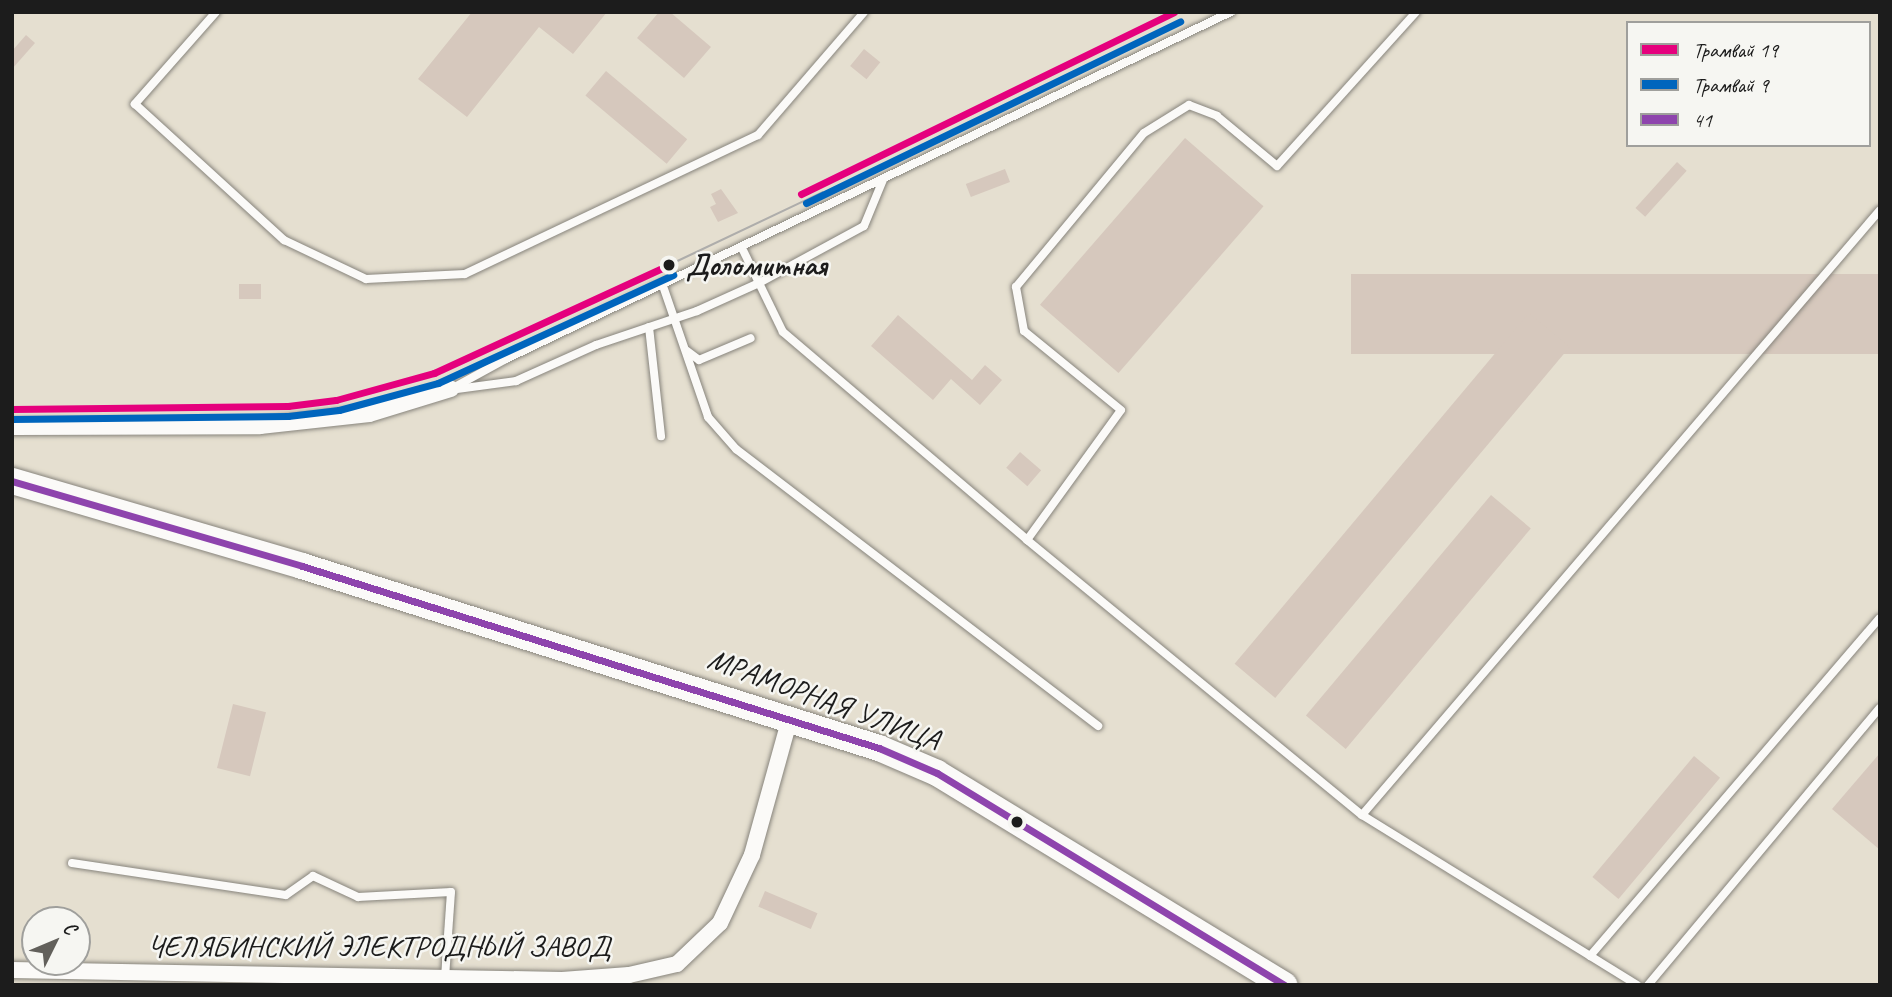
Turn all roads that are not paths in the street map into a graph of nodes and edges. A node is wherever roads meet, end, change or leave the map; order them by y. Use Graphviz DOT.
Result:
graph roads {
  1 [pos="216,12"];
  2 [pos="864,12"];
  3 [pos="1231,12"];
  4 [pos="1416,12"];
  5 [pos="883,180"];
  6 [pos="1880,210"];
  7 [pos="742,248"];
  8 [pos="759,283"];
  9 [pos="663,286"];
  10 [pos="677,318"];
  11 [pos="649,327"];
  12 [pos="751,338"];
  13 [pos="687,351"];
  14 [pos="451,389"];
  15 [pos="12,427"];
  16 [pos="661,436"];
  17 [pos="12,481"];
  18 [pos="1027,540"];
  19 [pos="1880,618"];
  20 [pos="1880,708"];
  21 [pos="790,718"];
  22 [pos="1098,726"];
  23 [pos="1362,815"];
  24 [pos="72,863"];
  25 [pos="1590,956"];
  26 [pos="12,970"];
  27 [pos="445,978"];
  28 [pos="1284,985"];
  29 [pos="1637,985"];
  30 [pos="1648,985"];
  1 -- 2 [label="lane"];
  3 -- 5 [label="lane"];
  4 -- 18 [label="lane"];
  5 -- 7 [label="lane"];
  5 -- 8 [label="lane"];
  6 -- 23 [label="lane"];
  7 -- 8 [label="lane"];
  7 -- 9 [label="lane"];
  8 -- 10 [label="lane"];
  8 -- 18 [label="lane"];
  9 -- 10 [label="lane"];
  9 -- 14 [label="lane"];
  10 -- 11 [label="lane"];
  10 -- 13 [label="lane"];
  11 -- 14 [label="lane"];
  11 -- 16 [label="lane"];
  12 -- 13 [label="lane"];
  13 -- 22 [label="lane"];
  14 -- 15 [label="street"];
  17 -- 21 [label="main road, МРАМОРНАЯ УЛИЦА"];
  18 -- 23 [label="lane"];
  19 -- 25 [label="lane"];
  20 -- 30 [label="lane"];
  21 -- 27 [label="street, ЧЕЛЯБИНСКИЙ ЭЛЕКТРОДНЫЙ ЗАВОД"];
  21 -- 28 [label="main road, МРАМОРНАЯ УЛИЦА"];
  23 -- 25 [label="lane"];
  24 -- 27 [label="lane"];
  25 -- 29 [label="lane"];
  26 -- 27 [label="street, ЧЕЛЯБИНСКИЙ ЭЛЕКТРОДНЫЙ ЗАВОД"];
}
